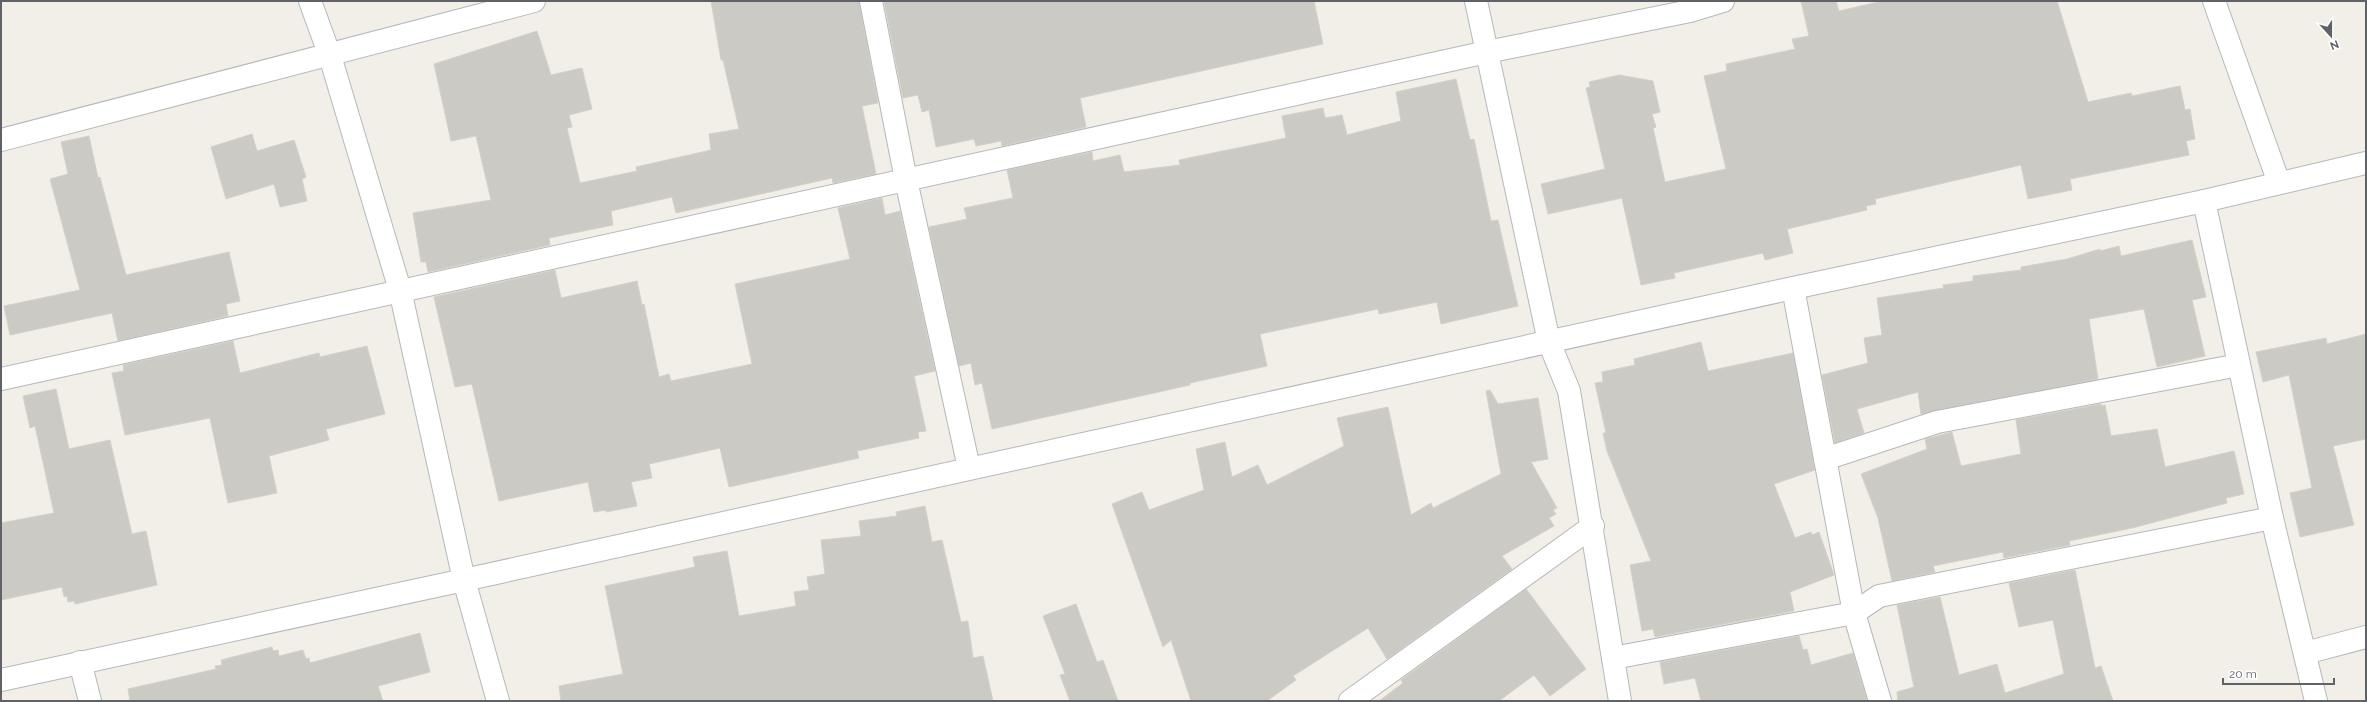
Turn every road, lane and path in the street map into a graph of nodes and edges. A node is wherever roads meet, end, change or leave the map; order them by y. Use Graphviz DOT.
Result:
graph roads {
  1 [pos="310,1"];
  2 [pos="534,1"];
  3 [pos="871,1"];
  4 [pos="1476,1"];
  5 [pos="1723,1"];
  6 [pos="2214,1"];
  7 [pos="1487,52"];
  8 [pos="330,56"];
  9 [pos="1,140"];
  10 [pos="2366,163"];
  11 [pos="906,180"];
  12 [pos="2279,183"];
  13 [pos="2204,201"];
  14 [pos="1792,288"];
  15 [pos="400,290"];
  16 [pos="1549,342"];
  17 [pos="2239,365"];
  18 [pos="1,379"];
  19 [pos="1825,459"];
  20 [pos="970,468"];
  21 [pos="2272,518"];
  22 [pos="1593,526"];
  23 [pos="464,580"];
  24 [pos="1854,612"];
  25 [pos="2366,637"];
  26 [pos="2305,653"];
  27 [pos="1613,658"];
  28 [pos="80,662"];
  29 [pos="1,680"];
  30 [pos="90,701"];
  31 [pos="498,701"];
  32 [pos="1350,701"];
  33 [pos="1620,701"];
  34 [pos="1880,701"];
  35 [pos="2316,701"];
  1 -- 8 [label="street"];
  2 -- 8 [label="street"];
  3 -- 11 [label="street"];
  4 -- 7 [label="street"];
  5 -- 7 [label="street"];
  6 -- 12 [label="street"];
  7 -- 11 [label="street"];
  7 -- 16 [label="street"];
  8 -- 9 [label="street"];
  8 -- 15 [label="street"];
  10 -- 12 [label="street"];
  11 -- 15 [label="street"];
  11 -- 20 [label="street"];
  12 -- 13 [label="street"];
  13 -- 14 [label="street"];
  13 -- 17 [label="street"];
  14 -- 16 [label="street"];
  14 -- 19 [label="street"];
  15 -- 18 [label="street"];
  15 -- 23 [label="street"];
  16 -- 20 [label="street"];
  16 -- 22 [label="street"];
  17 -- 19 [label="street"];
  17 -- 21 [label="street"];
  19 -- 24 [label="street"];
  20 -- 23 [label="street"];
  21 -- 24 [label="street"];
  21 -- 26 [label="street"];
  22 -- 27 [label="street"];
  22 -- 32 [label="street"];
  23 -- 28 [label="street"];
  23 -- 31 [label="street"];
  24 -- 27 [label="street"];
  24 -- 34 [label="street"];
  25 -- 26 [label="street"];
  26 -- 35 [label="street"];
  27 -- 33 [label="street"];
  28 -- 29 [label="street"];
  28 -- 30 [label="street"];
}
